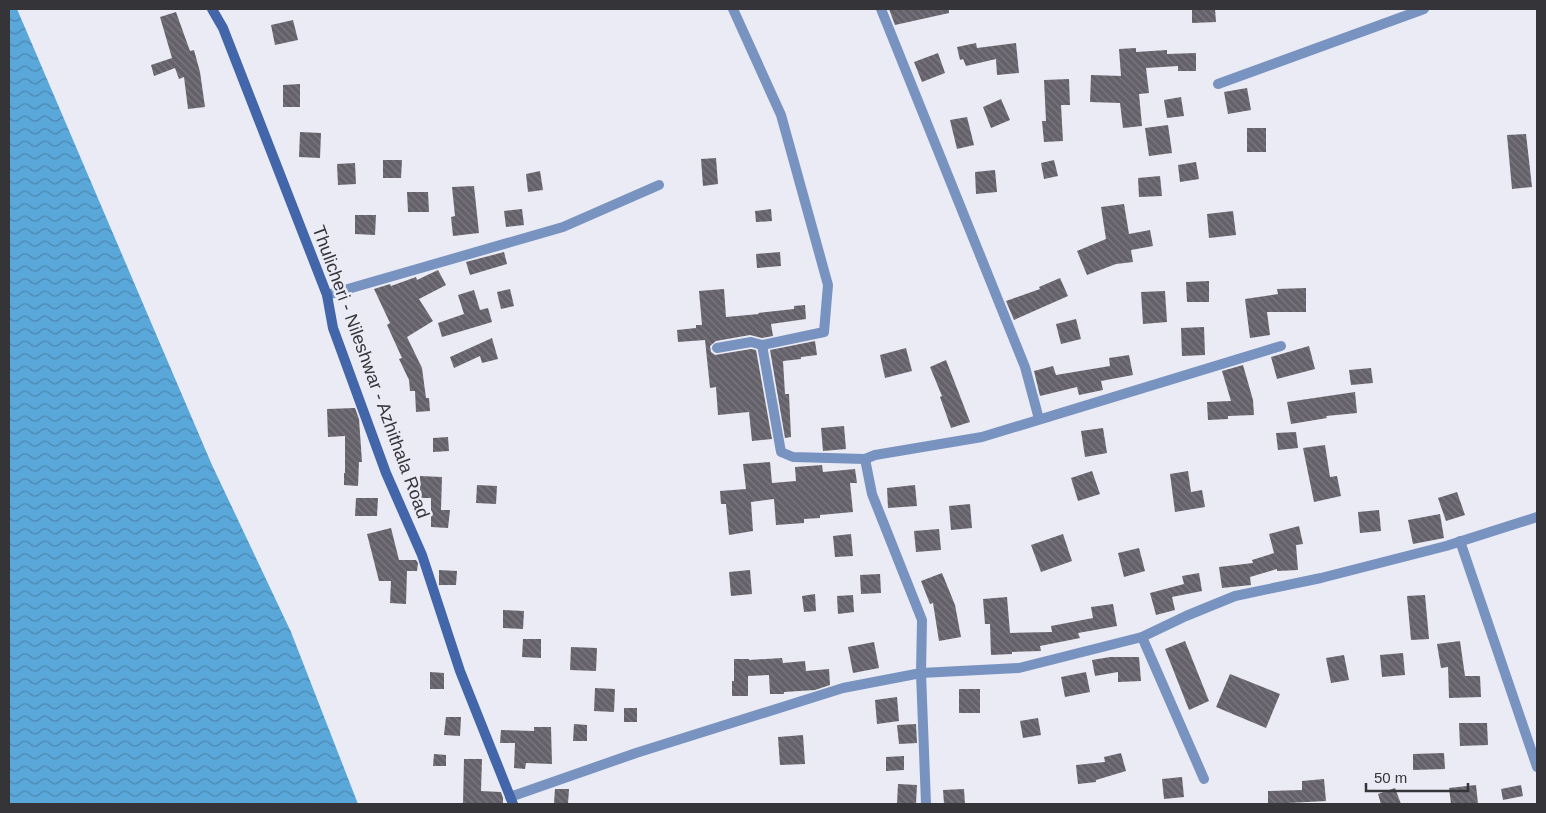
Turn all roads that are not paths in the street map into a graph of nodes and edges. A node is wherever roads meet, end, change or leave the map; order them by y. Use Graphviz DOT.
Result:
graph roads {
  1 [pos="212,9"];
  2 [pos="733,9"];
  3 [pos="881,9"];
  4 [pos="1424,9"];
  5 [pos="1218,84"];
  6 [pos="659,185"];
  7 [pos="327,294"];
  8 [pos="762,345"];
  9 [pos="1281,346"];
  10 [pos="717,348"];
  11 [pos="1039,419"];
  12 [pos="865,459"];
  13 [pos="1537,516"];
  14 [pos="1460,542"];
  15 [pos="1142,637"];
  16 [pos="920,673"];
  17 [pos="1537,766"];
  18 [pos="1204,779"];
  19 [pos="512,800"];
  20 [pos="926,804"];
  1 -- 7 [label="main road, Thulicheri - Nileshwar - Azhithala Road"];
  2 -- 8 [label="street"];
  3 -- 11 [label="street"];
  4 -- 5 [label="street"];
  6 -- 7 [label="street"];
  7 -- 19 [label="main road, Thulicheri - Nileshwar - Azhithala Road"];
  8 -- 10 [label="street"];
  8 -- 12 [label="street"];
  9 -- 11 [label="street"];
  11 -- 12 [label="street"];
  12 -- 16 [label="street"];
  13 -- 14 [label="street"];
  14 -- 15 [label="street"];
  14 -- 17 [label="street"];
  15 -- 16 [label="street"];
  15 -- 18 [label="street"];
  16 -- 19 [label="street"];
  16 -- 20 [label="street"];
}
